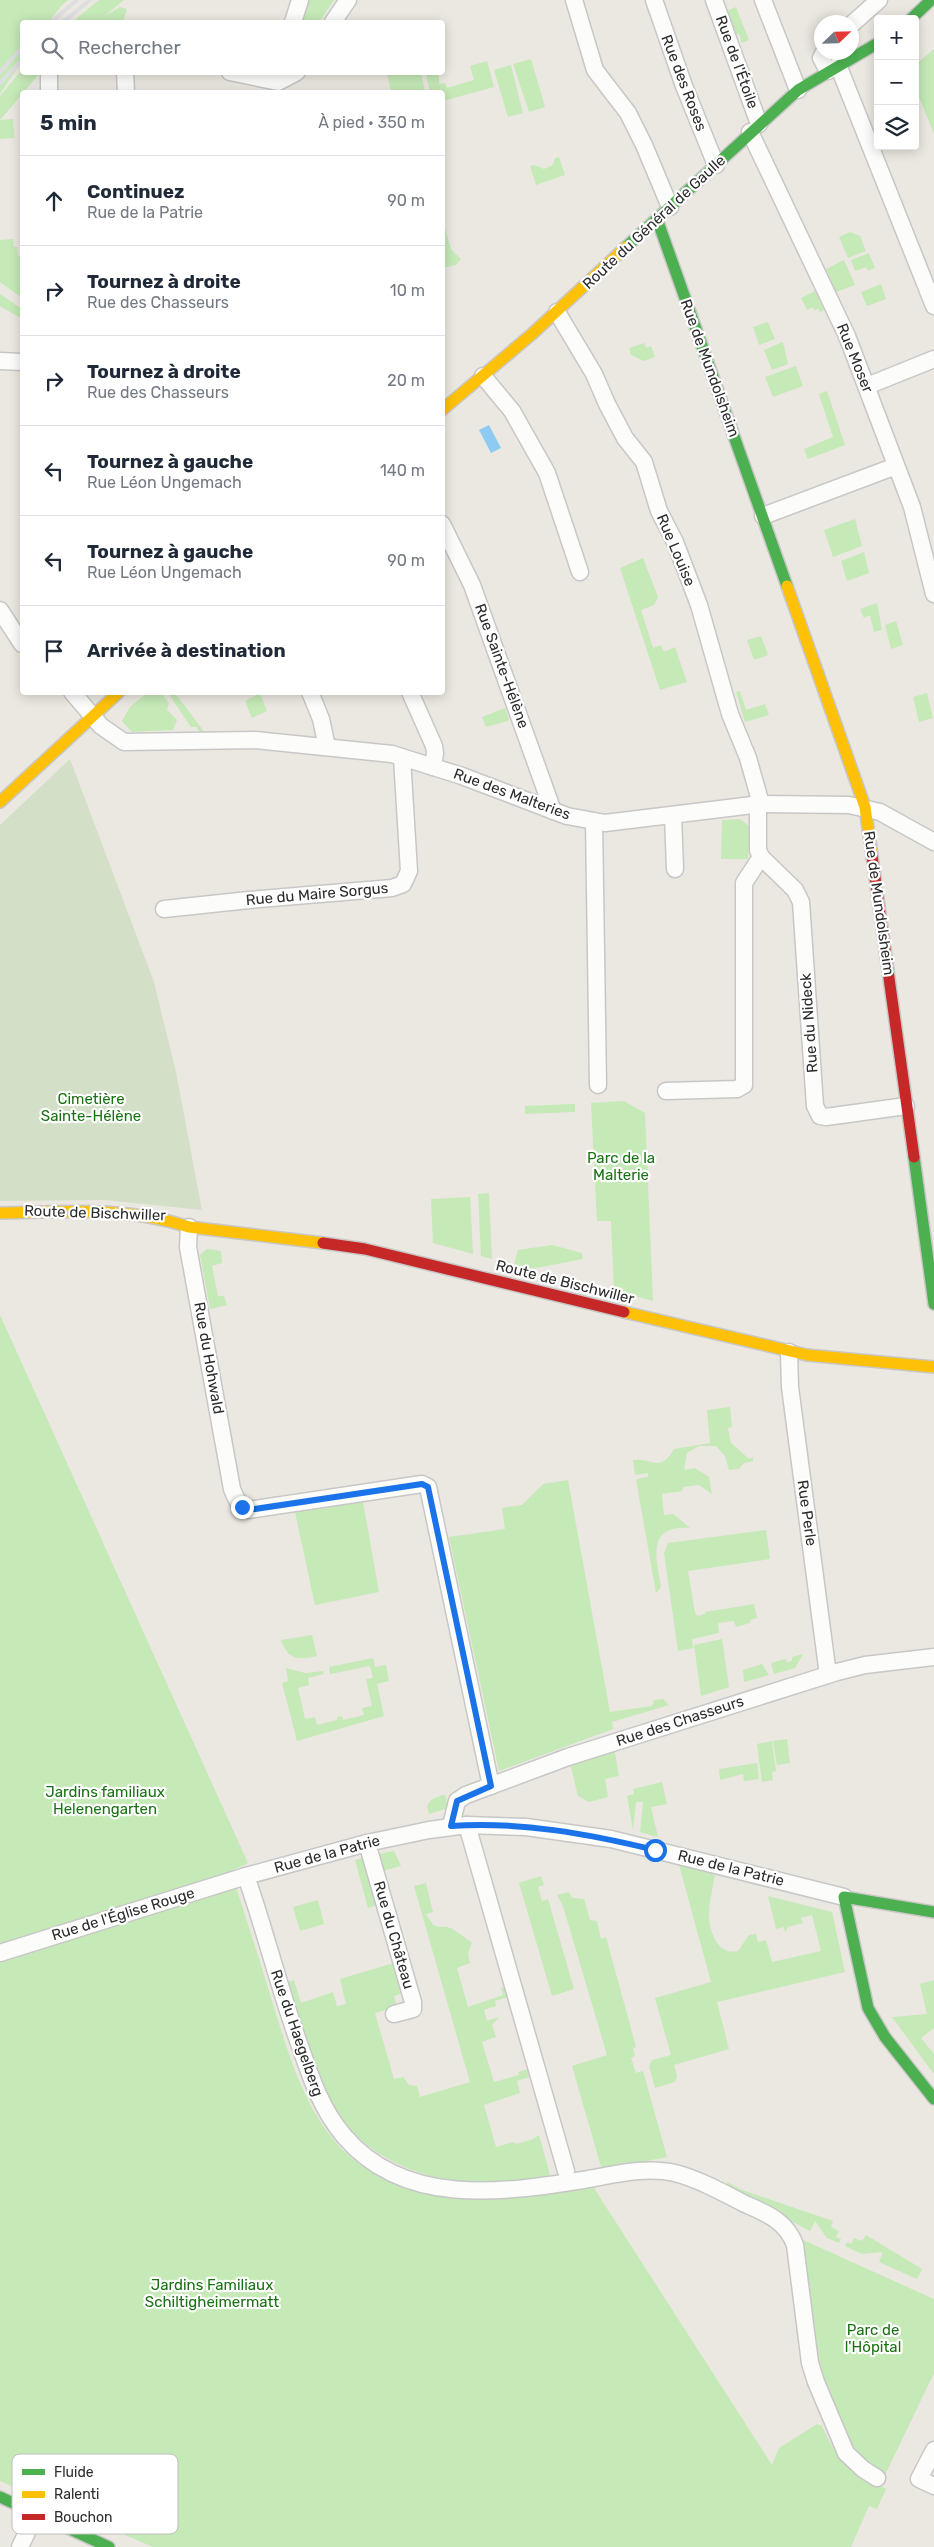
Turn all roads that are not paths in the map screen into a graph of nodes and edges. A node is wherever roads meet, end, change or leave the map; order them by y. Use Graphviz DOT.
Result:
graph roads {
  1 [pos="300,0"];
  2 [pos="348,0"];
  3 [pos="574,0"];
  4 [pos="654,0"];
  5 [pos="714,0"];
  6 [pos="764,0"];
  7 [pos="879,0"];
  8 [pos="931,0"];
  9 [pos="914,15"];
  10 [pos="859,18"];
  11 [pos="294,20"];
  12 [pos="334,20"];
  13 [pos="874,45"];
  14 [pos="823,60"];
  15 [pos="833,68"];
  16 [pos="49,75"];
  17 [pos="125,75"];
  18 [pos="244,75"];
  19 [pos="291,75"];
  20 [pos="278,82"];
  21 [pos="49,90"];
  22 [pos="126,90"];
  23 [pos="798,90"];
  24 [pos="754,128"];
  25 [pos="716,165"];
  26 [pos="670,207"];
  27 [pos="657,219"];
  28 [pos="934,306"];
  29 [pos="556,312"];
  30 [pos="934,360"];
  31 [pos="0,361"];
  32 [pos="20,362"];
  33 [pos="483,376"];
  34 [pos="867,386"];
  35 [pos="445,408"];
  36 [pos="896,466"];
  37 [pos="763,516"];
  38 [pos="445,530"];
  39 [pos="580,572"];
  40 [pos="934,594"];
  41 [pos="0,610"];
  42 [pos="20,641"];
  43 [pos="74,695"];
  44 [pos="116,695"];
  45 [pos="311,695"];
  46 [pos="411,695"];
  47 [pos="92,716"];
  48 [pos="327,747"];
  49 [pos="402,758"];
  50 [pos="433,767"];
  51 [pos="0,802"];
  52 [pos="760,805"];
  53 [pos="865,807"];
  54 [pos="553,812"];
  55 [pos="673,815"];
  56 [pos="594,821"];
  57 [pos="934,842"];
  58 [pos="761,857"];
  59 [pos="675,869"];
  60 [pos="164,909"];
  61 [pos="598,1086"];
  62 [pos="666,1091"];
  63 [pos="906,1106"];
  64 [pos="0,1214"];
  65 [pos="189,1226"];
  66 [pos="157,1231"];
  67 [pos="934,1304"];
  68 [pos="789,1352"];
  69 [pos="934,1368"];
  70 [pos="934,1657"];
  71 [pos="828,1675"];
  72 [pos="491,1786"];
  73 [pos="459,1826"];
  74 [pos="367,1843"];
  75 [pos="246,1876"];
  76 [pos="844,1898"];
  77 [pos="934,1912"];
  78 [pos="0,1953"];
  79 [pos="394,2014"];
  80 [pos="932,2092"];
  81 [pos="566,2171"];
  82 [pos="934,2450"];
  83 [pos="877,2478"];
  84 [pos="934,2486"];
  85 [pos="0,2496"];
  86 [pos="12,2502"];
  87 [pos="26,2534"];
  88 [pos="81,2534"];
  89 [pos="20,2547"];
  90 [pos="109,2547"];
  1 -- 11 [label="street"];
  2 -- 12 [label="street"];
  3 -- 26 [label="street"];
  4 -- 25 [label="street, Rue des Roses"];
  5 -- 24 [label="street, Rue de l'Étoile"];
  6 -- 23 [label="street"];
  7 -- 10 [label="street"];
  8 -- 9 [label="main road"];
  13 -- 15 [label="main road, Route du Général de Gaulle"];
  14 -- 15 [label="street"];
  15 -- 23 [label="main road, Route du Général de Gaulle"];
  15 -- 28 [label="street"];
  16 -- 21 [label="street"];
  17 -- 22 [label="street"];
  18 -- 20 [label="street"];
  19 -- 20 [label="street"];
  23 -- 24 [label="main road, Route du Général de Gaulle"];
  24 -- 25 [label="main road, Route du Général de Gaulle"];
  24 -- 34 [label="street, Rue Moser"];
  25 -- 26 [label="main road, Route du Général de Gaulle"];
  26 -- 27 [label="main road, Route du Général de Gaulle"];
  27 -- 29 [label="main road, Route du Général de Gaulle"];
  27 -- 37 [label="main road, Rue de Mundolsheim"];
  29 -- 33 [label="main road, Route du Général de Gaulle"];
  29 -- 52 [label="street, Rue Louise"];
  30 -- 34 [label="street"];
  31 -- 32 [label="street"];
  33 -- 35 [label="main road, Route du Général de Gaulle"];
  33 -- 39 [label="street"];
  34 -- 36 [label="street, Rue Moser"];
  36 -- 37 [label="street"];
  36 -- 40 [label="street, Rue Moser"];
  37 -- 53 [label="main road, Rue de Mundolsheim"];
  38 -- 54 [label="street, Rue Sainte-Hélène"];
  41 -- 42 [label="street"];
  43 -- 47 [label="street, Rue des Malteries"];
  44 -- 47 [label="main road"];
  45 -- 48 [label="street"];
  46 -- 50 [label="street"];
  47 -- 48 [label="street, Rue des Malteries"];
  47 -- 51 [label="main road"];
  48 -- 49 [label="street, Rue des Malteries"];
  49 -- 50 [label="street, Rue des Malteries"];
  49 -- 60 [label="street, Rue du Maire Sorgus"];
  50 -- 54 [label="street, Rue des Malteries"];
  52 -- 53 [label="street, Rue des Malteries"];
  52 -- 55 [label="street, Rue des Malteries"];
  52 -- 58 [label="street"];
  53 -- 57 [label="street, Rue des Malteries"];
  53 -- 63 [label="main road, Rue de Mundolsheim"];
  54 -- 56 [label="street, Rue des Malteries"];
  55 -- 56 [label="street, Rue des Malteries"];
  55 -- 59 [label="street"];
  56 -- 61 [label="street"];
  58 -- 62 [label="street"];
  58 -- 63 [label="street, Rue du Nideck"];
  63 -- 67 [label="main road, Rue de Mundolsheim"];
  64 -- 65 [label="main road, Route de Bischwiller"];
  65 -- 66 [label="main road, Route de Bischwiller"];
  65 -- 68 [label="main road, Route de Bischwiller"];
  65 -- 72 [label="street, Rue du Hohwald"];
  68 -- 69 [label="main road, Route de Bischwiller"];
  68 -- 71 [label="street, Rue Perle"];
  70 -- 71 [label="street, Rue des Chasseurs"];
  71 -- 72 [label="street, Rue des Chasseurs"];
  72 -- 73 [label="street, Rue des Chasseurs"];
  73 -- 74 [label="street, Rue de la Patrie"];
  73 -- 76 [label="street, Rue de la Patrie"];
  73 -- 81 [label="street"];
  74 -- 75 [label="street, Rue de la Patrie"];
  74 -- 79 [label="street, Rue du Château"];
  75 -- 78 [label="street, Rue de l'Église Rouge"];
  75 -- 83 [label="street, Rue du Haegelberg"];
  76 -- 77 [label="main road, Rue de la Patrie"];
  76 -- 80 [label="main road"];
  82 -- 84 [label="street"];
  85 -- 86 [label="main road"];
  87 -- 89 [label="street"];
  88 -- 90 [label="main road"];
}
